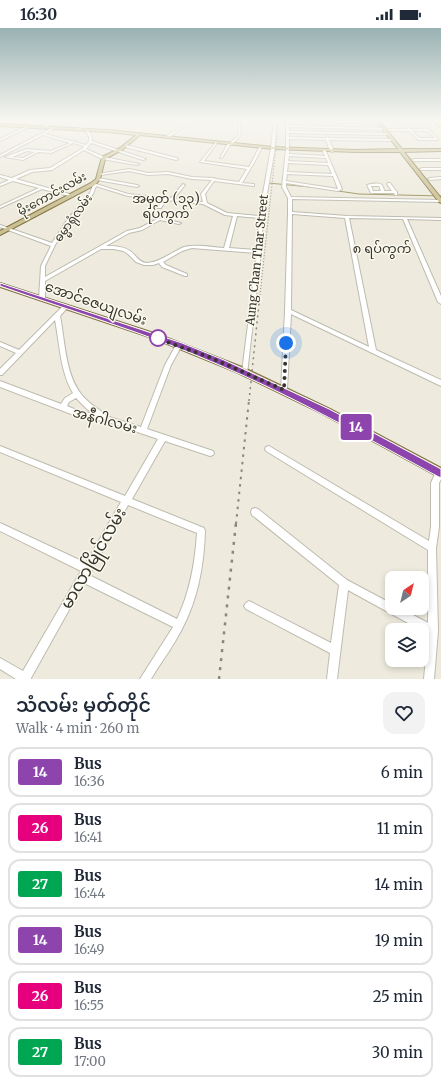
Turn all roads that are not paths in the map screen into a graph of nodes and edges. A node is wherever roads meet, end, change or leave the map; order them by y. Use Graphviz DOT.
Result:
graph roads {
  1 [pos="11,150"];
  2 [pos="24,150"];
  3 [pos="27,150"];
  4 [pos="56,150"];
  5 [pos="80,150"];
  6 [pos="91,150"];
  7 [pos="143,150"];
  8 [pos="211,150"];
  9 [pos="226,150"];
  10 [pos="257,150"];
  11 [pos="272,150"];
  12 [pos="287,150"];
  13 [pos="324,150"];
  14 [pos="391,150"];
  15 [pos="402,150"];
  16 [pos="415,150"];
  17 [pos="118,151"];
  18 [pos="37,152"];
  19 [pos="286,155"];
  20 [pos="0,156"];
  21 [pos="8,157"];
  22 [pos="221,157"];
  23 [pos="327,157"];
  24 [pos="103,158"];
  25 [pos="410,158"];
  26 [pos="144,159"];
  27 [pos="176,159"];
  28 [pos="439,160"];
  29 [pos="286,162"];
  30 [pos="137,164"];
  31 [pos="330,164"];
  32 [pos="441,164"];
  33 [pos="249,168"];
  34 [pos="422,169"];
  35 [pos="441,169"];
  36 [pos="285,173"];
  37 [pos="335,175"];
  38 [pos="0,176"];
  39 [pos="99,176"];
  40 [pos="441,178"];
  41 [pos="14,179"];
  42 [pos="214,180"];
  43 [pos="428,181"];
  44 [pos="285,182"];
  45 [pos="240,183"];
  46 [pos="94,184"];
  47 [pos="389,184"];
  48 [pos="0,185"];
  49 [pos="183,185"];
  50 [pos="253,185"];
  51 [pos="137,186"];
  52 [pos="41,188"];
  53 [pos="384,192"];
  54 [pos="395,192"];
  55 [pos="441,192"];
  56 [pos="72,196"];
  57 [pos="165,198"];
  58 [pos="290,198"];
  59 [pos="172,199"];
  60 [pos="400,201"];
  61 [pos="441,201"];
  62 [pos="204,202"];
  63 [pos="0,207"];
  64 [pos="153,207"];
  65 [pos="290,213"];
  66 [pos="235,215"];
  67 [pos="261,217"];
  68 [pos="347,217"];
  69 [pos="404,218"];
  70 [pos="441,219"];
  71 [pos="179,223"];
  72 [pos="0,226"];
  73 [pos="8,229"];
  74 [pos="0,234"];
  75 [pos="53,245"];
  76 [pos="102,248"];
  77 [pos="226,250"];
  78 [pos="259,252"];
  79 [pos="160,262"];
  80 [pos="185,275"];
  81 [pos="43,280"];
  82 [pos="0,285"];
  83 [pos="42,299"];
  84 [pos="441,302"];
  85 [pos="65,307"];
  86 [pos="288,311"];
  87 [pos="57,315"];
  88 [pos="0,344"];
  89 [pos="179,345"];
  90 [pos="374,351"];
  91 [pos="20,352"];
  92 [pos="245,372"];
  93 [pos="0,373"];
  94 [pos="441,383"];
  95 [pos="0,384"];
  96 [pos="284,390"];
  97 [pos="77,394"];
  98 [pos="62,408"];
  99 [pos="108,419"];
  100 [pos="143,431"];
  101 [pos="163,437"];
  102 [pos="0,448"];
  103 [pos="269,449"];
  104 [pos="210,453"];
  105 [pos="440,472"];
  106 [pos="126,500"];
  107 [pos="255,512"];
  108 [pos="0,527"];
  109 [pos="432,548"];
  110 [pos="85,573"];
  111 [pos="344,583"];
  112 [pos="249,606"];
  113 [pos="179,624"];
  114 [pos="433,631"];
  115 [pos="335,650"];
  116 [pos="0,663"];
  117 [pos="25,679"];
  118 [pos="145,679"];
  119 [pos="332,679"];
  120 [pos="429,679"];
  1 -- 20 [label="street"];
  2 -- 21 [label="street"];
  3 -- 18 [label="street"];
  4 -- 18 [label="street"];
  5 -- 41 [label="street"];
  6 -- 24 [label="street"];
  7 -- 27 [label="street"];
  8 -- 33 [label="street"];
  9 -- 22 [label="street"];
  10 -- 33 [label="street"];
  11 -- 67 [label="street, Aung Chan Thar Street"];
  12 -- 19 [label="street"];
  13 -- 23 [label="street"];
  14 -- 25 [label="main road"];
  15 -- 25 [label="main road"];
  16 -- 25 [label="main road"];
  17 -- 24 [label="main road"];
  17 -- 26 [label="street"];
  18 -- 21 [label="street"];
  19 -- 23 [label="street"];
  19 -- 29 [label="street"];
  20 -- 21 [label="street"];
  23 -- 31 [label="street"];
  24 -- 30 [label="street"];
  24 -- 39 [label="main road, မိုးကောင်းလမ်း"];
  25 -- 28 [label="street"];
  25 -- 34 [label="main road"];
  25 -- 43 [label="main road"];
  28 -- 32 [label="street"];
  29 -- 31 [label="street"];
  29 -- 36 [label="street"];
  31 -- 37 [label="street"];
  33 -- 45 [label="street"];
  34 -- 35 [label="street"];
  34 -- 43 [label="main road"];
  36 -- 37 [label="street"];
  36 -- 44 [label="street"];
  37 -- 44 [label="street"];
  38 -- 41 [label="street"];
  39 -- 42 [label="street"];
  39 -- 46 [label="main road, မိုးကောင်းလမ်း"];
  39 -- 51 [label="street"];
  40 -- 43 [label="street"];
  41 -- 48 [label="street"];
  41 -- 52 [label="street"];
  42 -- 45 [label="street"];
  42 -- 62 [label="street"];
  43 -- 55 [label="main road"];
  43 -- 61 [label="main road"];
  44 -- 58 [label="street"];
  45 -- 50 [label="street"];
  46 -- 56 [label="main road, မိုးကောင်းလမ်း"];
  46 -- 57 [label="street"];
  46 -- 75 [label="street, ဓမ္မာရုံလမ်း"];
  47 -- 54 [label="street"];
  49 -- 59 [label="street"];
  52 -- 56 [label="street"];
  52 -- 63 [label="street"];
  53 -- 54 [label="street"];
  54 -- 60 [label="street"];
  56 -- 73 [label="main road, မိုးကောင်းလမ်း"];
  57 -- 59 [label="street"];
  57 -- 64 [label="street"];
  58 -- 60 [label="street"];
  58 -- 65 [label="street"];
  59 -- 62 [label="street"];
  60 -- 61 [label="street"];
  62 -- 66 [label="street"];
  65 -- 68 [label="street"];
  65 -- 86 [label="street"];
  66 -- 67 [label="street"];
  66 -- 77 [label="street"];
  67 -- 78 [label="street, Aung Chan Thar Street"];
  68 -- 69 [label="street"];
  68 -- 90 [label="street"];
  69 -- 70 [label="street"];
  69 -- 84 [label="street"];
  71 -- 76 [label="street"];
  72 -- 73 [label="street"];
  73 -- 74 [label="main road, မိုးကောင်းလမ်း"];
  73 -- 75 [label="street"];
  75 -- 81 [label="street, ဓမ္မာရုံလမ်း"];
  76 -- 79 [label="street"];
  76 -- 81 [label="street"];
  77 -- 78 [label="street"];
  77 -- 79 [label="street"];
  78 -- 92 [label="street, Aung Chan Thar Street"];
  79 -- 80 [label="street"];
  81 -- 83 [label="street, ဓမ္မာရုံလမ်း"];
  82 -- 83 [label="main road, အောင်ဇေယျလမ်း"];
  83 -- 85 [label="main road, အောင်ဇေယျလမ်း"];
  85 -- 87 [label="street"];
  85 -- 89 [label="main road, အောင်ဇေယျလမ်း"];
  86 -- 90 [label="street"];
  86 -- 96 [label="street"];
  87 -- 91 [label="street"];
  87 -- 97 [label="street"];
  88 -- 91 [label="street"];
  89 -- 92 [label="main road, အောင်ဇေယျလမ်း"];
  89 -- 100 [label="street"];
  90 -- 94 [label="street"];
  91 -- 93 [label="street"];
  92 -- 96 [label="main road, အောင်ဇေယျလမ်း"];
  95 -- 98 [label="street, အနီဂါလမ်း"];
  96 -- 105 [label="main road, အောင်ဇေယျလမ်း"];
  97 -- 98 [label="street"];
  97 -- 99 [label="street"];
  98 -- 99 [label="street, အနီဂါလမ်း"];
  99 -- 100 [label="street, အနီဂါလမ်း"];
  100 -- 101 [label="street, အနီဂါလမ်း"];
  101 -- 104 [label="street, အနီဂါလမ်း"];
  101 -- 106 [label="street, မာလာမြိုင်လမ်း"];
  102 -- 106 [label="street"];
  103 -- 109 [label="street"];
  105 -- 109 [label="street"];
  106 -- 110 [label="street, မာလာမြိုင်လမ်း"];
  106 -- 113 [label="street"];
  107 -- 111 [label="street"];
  108 -- 110 [label="street"];
  109 -- 114 [label="street"];
  110 -- 113 [label="street"];
  110 -- 117 [label="street, မာလာမြိုင်လမ်း"];
  111 -- 114 [label="street"];
  111 -- 115 [label="street"];
  112 -- 115 [label="street"];
  113 -- 118 [label="street"];
  114 -- 120 [label="street"];
  115 -- 119 [label="street"];
  116 -- 117 [label="street"];
}
